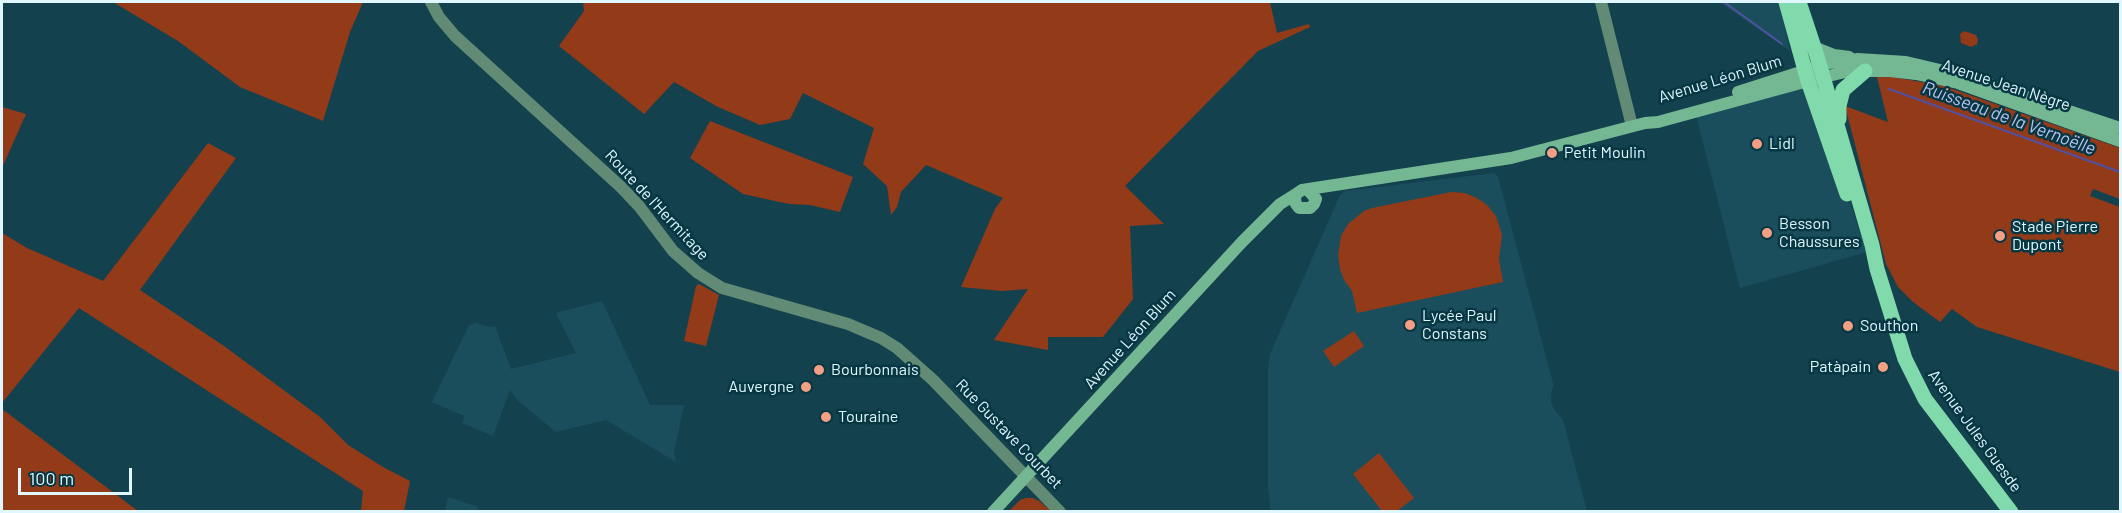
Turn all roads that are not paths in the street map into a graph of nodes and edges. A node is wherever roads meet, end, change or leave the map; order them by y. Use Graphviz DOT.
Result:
graph roads {
  1 [pos="431,2"];
  2 [pos="1600,2"];
  3 [pos="1786,2"];
  4 [pos="1799,2"];
  5 [pos="1814,47"];
  6 [pos="1860,67"];
  7 [pos="1814,73"];
  8 [pos="1632,126"];
  9 [pos="2121,128"];
  10 [pos="1840,137"];
  11 [pos="2121,141"];
  12 [pos="1306,194"];
  13 [pos="1299,207"];
  14 [pos="1877,269"];
  15 [pos="933,380"];
  16 [pos="1028,477"];
  17 [pos="993,512"];
  18 [pos="1001,512"];
  19 [pos="1060,512"];
  20 [pos="2011,512"];
  1 -- 15 [label="street, Route de l'Hermitage"];
  2 -- 8 [label="street"];
  3 -- 7 [label="main road"];
  4 -- 5 [label="main road"];
  5 -- 6 [label="main road, Avenue Jean Nègre"];
  5 -- 7 [label="main road"];
  6 -- 7 [label="main road, Avenue Jean Nègre"];
  6 -- 9 [label="main road, Avenue Jean Nègre"];
  6 -- 10 [label="main road"];
  6 -- 11 [label="main road, Avenue Jean Nègre"];
  7 -- 8 [label="main road, Avenue Léon Blum"];
  7 -- 10 [label="main road, Avenue Jules Guesde"];
  7 -- 14 [label="main road, Avenue Jules Guesde"];
  8 -- 12 [label="main road, Avenue Léon Blum"];
  10 -- 14 [label="main road, Avenue Jules Guesde"];
  12 -- 13 [label="main road"];
  12 -- 13 [label="main road, Avenue Léon Blum"];
  12 -- 16 [label="main road, Avenue Léon Blum"];
  13 -- 16 [label="main road, Avenue Léon Blum"];
  14 -- 20 [label="main road, Avenue Jules Guesde"];
  15 -- 16 [label="street, Rue Gustave Courbet"];
  16 -- 17 [label="main road, Avenue Léon Blum"];
  16 -- 18 [label="main road, Avenue Léon Blum"];
  16 -- 19 [label="street, Rue Gustave Courbet"];
}
